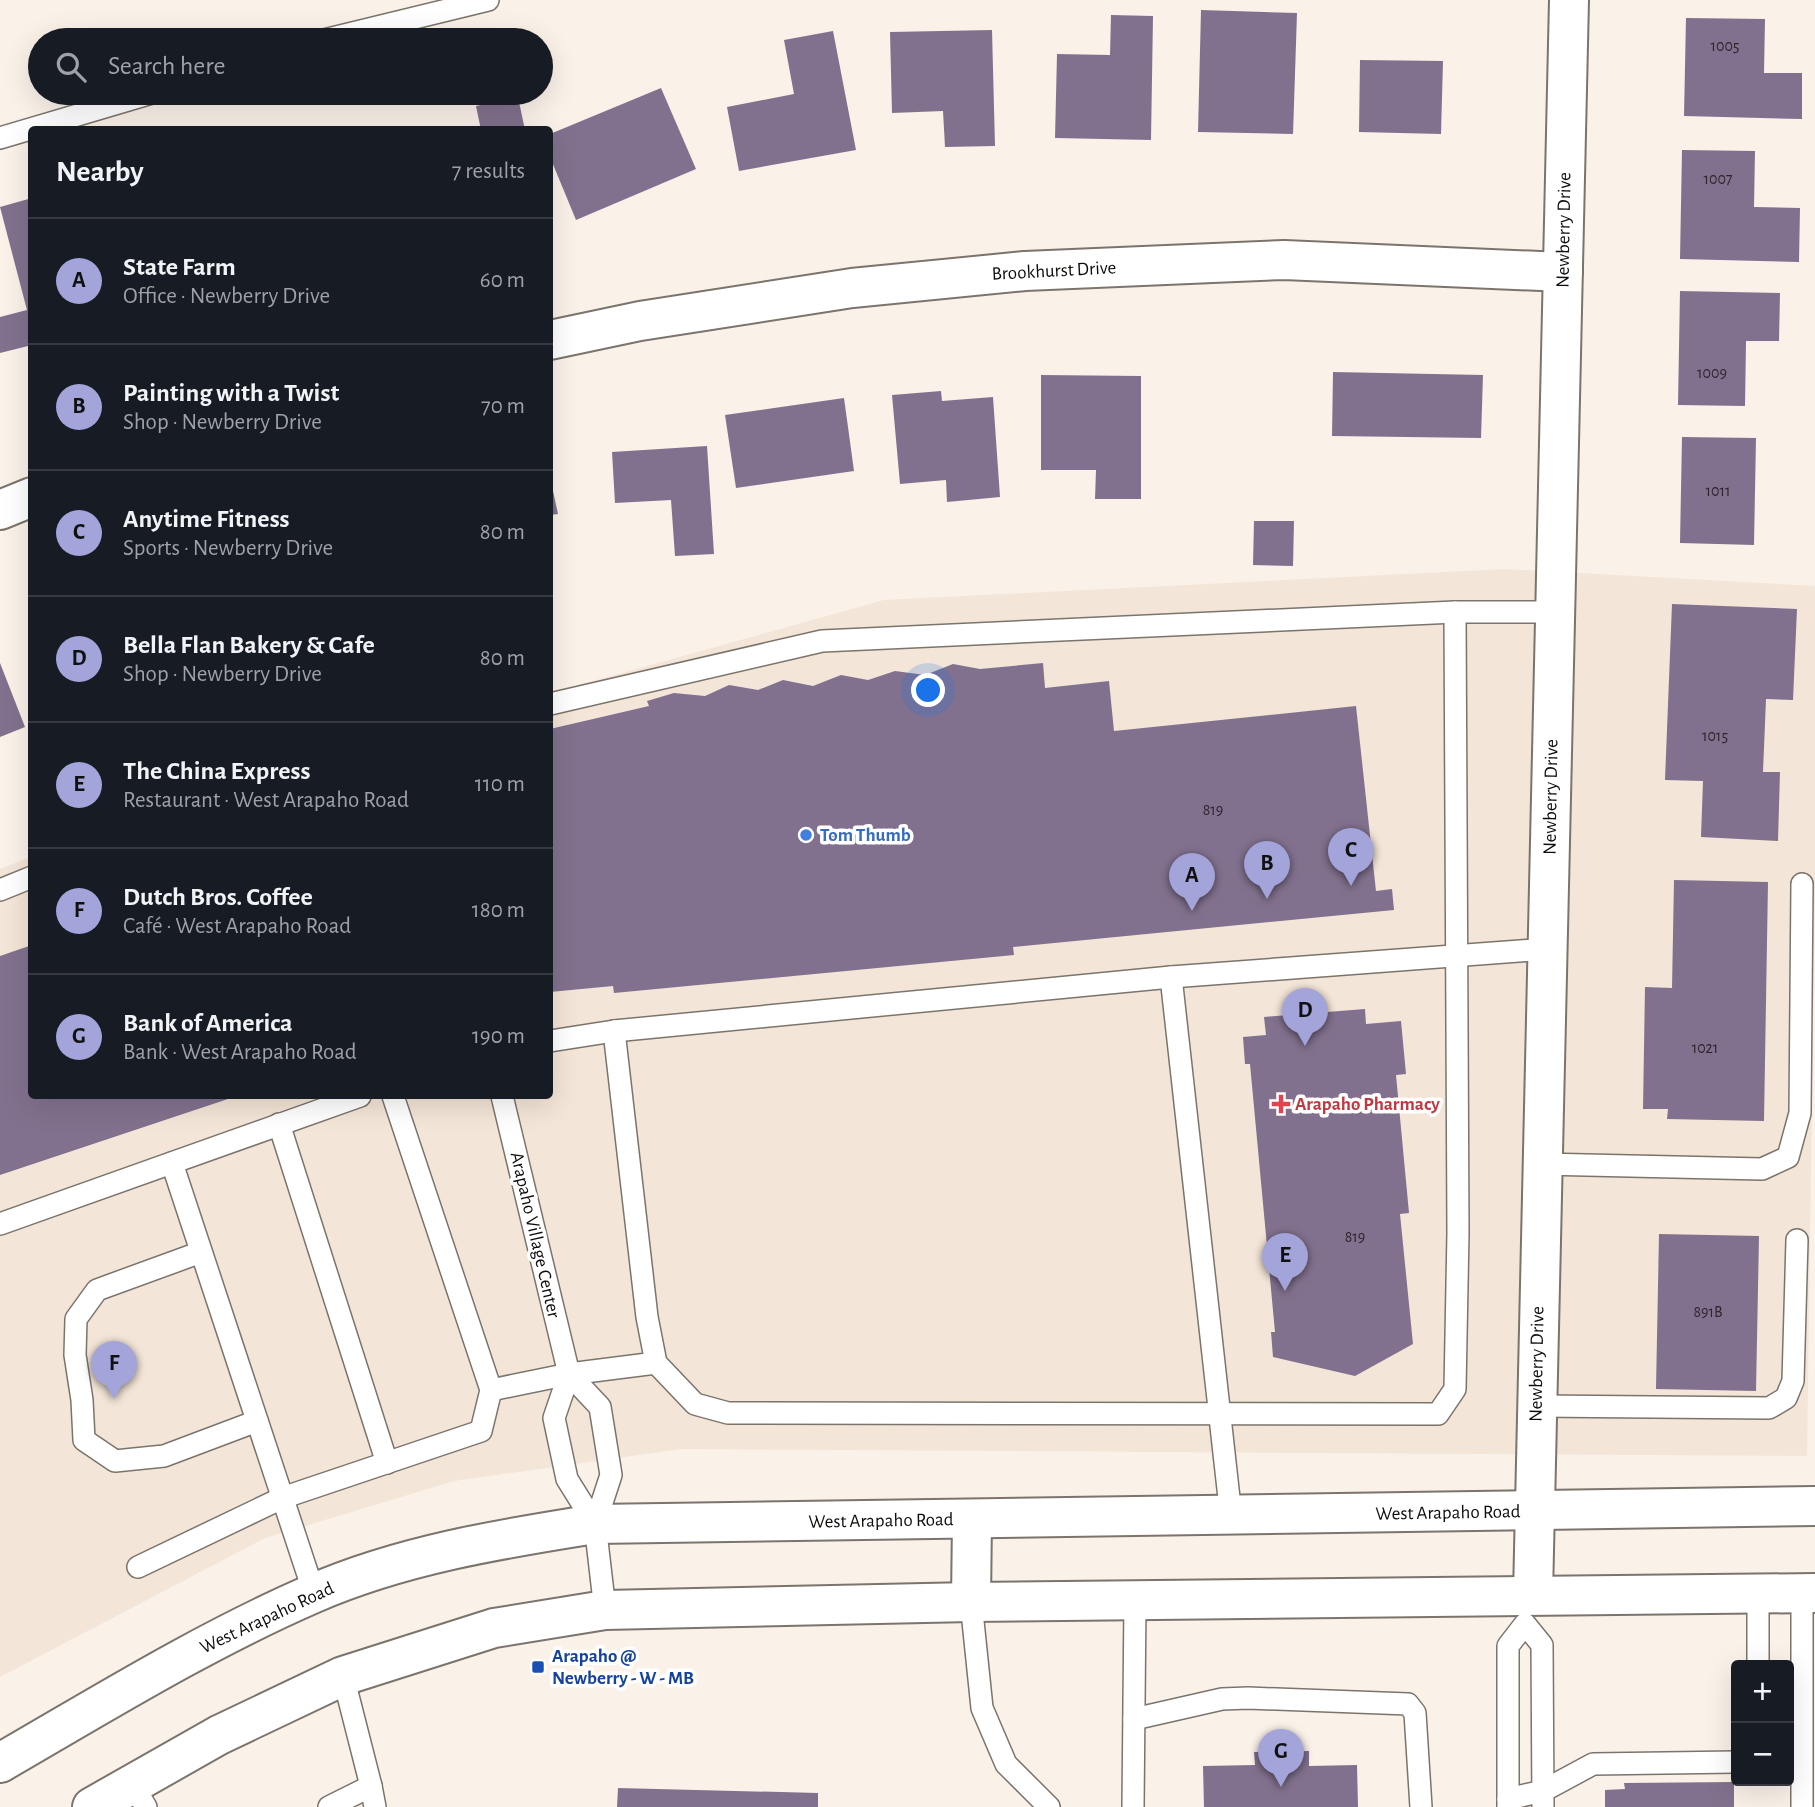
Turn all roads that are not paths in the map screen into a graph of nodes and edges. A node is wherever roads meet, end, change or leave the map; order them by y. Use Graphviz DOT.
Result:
graph roads {
  1 [pos="488,0"];
  2 [pos="1569,0"];
  3 [pos="373,28"];
  4 [pos="111,105"];
  5 [pos="41,126"];
  6 [pos="28,130"];
  7 [pos="0,138"];
  8 [pos="1563,272"];
  9 [pos="553,339"];
  10 [pos="28,499"];
  11 [pos="0,510"];
  12 [pos="1455,612"];
  13 [pos="1555,612"];
  14 [pos="553,703"];
  15 [pos="28,879"];
  16 [pos="1802,884"];
  17 [pos="0,890"];
  18 [pos="1547,949"];
  19 [pos="1456,953"];
  20 [pos="1171,977"];
  21 [pos="614,1031"];
  22 [pos="553,1041"];
  23 [pos="351,1099"];
  24 [pos="394,1099"];
  25 [pos="503,1099"];
  26 [pos="279,1124"];
  27 [pos="172,1163"];
  28 [pos="1542,1164"];
  29 [pos="0,1224"];
  30 [pos="1797,1240"];
  31 [pos="201,1252"];
  32 [pos="656,1363"];
  33 [pos="569,1374"];
  34 [pos="491,1390"];
  35 [pos="1536,1406"];
  36 [pos="1220,1412"];
  37 [pos="257,1421"];
  38 [pos="387,1463"];
  39 [pos="282,1498"];
  40 [pos="1815,1506"];
  41 [pos="1533,1512"];
  42 [pos="1231,1516"];
  43 [pos="972,1519"];
  44 [pos="595,1524"];
  45 [pos="138,1567"];
  46 [pos="314,1593"];
  47 [pos="1808,1593"];
  48 [pos="1758,1594"];
  49 [pos="1135,1601"];
  50 [pos="971,1602"];
  51 [pos="1529,1609"];
  52 [pos="605,1610"];
  53 [pos="1758,1660"];
  54 [pos="344,1676"];
  55 [pos="1134,1718"];
  56 [pos="1731,1762"];
  57 [pos="0,1763"];
  58 [pos="371,1786"];
  59 [pos="139,1796"];
  60 [pos="1543,1799"];
  61 [pos="1508,1803"];
  62 [pos="92,1807"];
  63 [pos="328,1807"];
  64 [pos="375,1807"];
  65 [pos="1049,1807"];
  66 [pos="1133,1807"];
  67 [pos="1421,1807"];
  68 [pos="1802,1807"];
  1 -- 3 [label="lane"];
  2 -- 8 [label="main road, Newberry Drive"];
  4 -- 5 [label="lane"];
  6 -- 7 [label="lane"];
  8 -- 9 [label="main road, Brookhurst Drive"];
  8 -- 13 [label="main road, Newberry Drive"];
  10 -- 11 [label="main road"];
  12 -- 13 [label="lane"];
  12 -- 14 [label="lane"];
  12 -- 19 [label="lane"];
  13 -- 18 [label="main road, Newberry Drive"];
  15 -- 17 [label="lane"];
  16 -- 28 [label="lane"];
  18 -- 19 [label="lane"];
  18 -- 28 [label="main road, Newberry Drive"];
  19 -- 20 [label="lane"];
  19 -- 36 [label="lane"];
  20 -- 21 [label="lane"];
  20 -- 36 [label="lane"];
  21 -- 22 [label="lane"];
  21 -- 32 [label="lane"];
  23 -- 26 [label="lane"];
  24 -- 34 [label="lane"];
  25 -- 33 [label="lane, Arapaho Village Center"];
  26 -- 27 [label="lane"];
  26 -- 38 [label="lane"];
  27 -- 29 [label="lane"];
  27 -- 31 [label="lane"];
  28 -- 35 [label="main road, Newberry Drive"];
  30 -- 35 [label="lane"];
  31 -- 37 [label="lane"];
  31 -- 37 [label="lane"];
  32 -- 33 [label="lane"];
  32 -- 36 [label="lane"];
  33 -- 34 [label="lane"];
  33 -- 44 [label="lane, Arapaho Village Center"];
  33 -- 44 [label="lane, Arapaho Village Center"];
  34 -- 38 [label="lane"];
  35 -- 41 [label="main road, Newberry Drive"];
  36 -- 42 [label="lane"];
  37 -- 39 [label="lane"];
  38 -- 39 [label="lane"];
  39 -- 45 [label="lane"];
  39 -- 46 [label="lane"];
  40 -- 41 [label="main road, West Arapaho Road"];
  41 -- 42 [label="main road, West Arapaho Road"];
  41 -- 51 [label="main road, Newberry Drive"];
  42 -- 43 [label="main road, West Arapaho Road"];
  43 -- 44 [label="main road, West Arapaho Road"];
  43 -- 50 [label="main road"];
  44 -- 46 [label="main road, West Arapaho Road"];
  44 -- 52 [label="lane, Arapaho Village Center"];
  46 -- 57 [label="main road, West Arapaho Road"];
  47 -- 48 [label="main road"];
  47 -- 68 [label="lane"];
  48 -- 51 [label="main road"];
  48 -- 53 [label="lane"];
  49 -- 50 [label="main road"];
  49 -- 51 [label="main road"];
  49 -- 55 [label="lane"];
  50 -- 52 [label="main road"];
  50 -- 65 [label="lane"];
  51 -- 60 [label="lane"];
  51 -- 61 [label="lane"];
  52 -- 54 [label="main road"];
  54 -- 58 [label="lane"];
  54 -- 59 [label="main road"];
  55 -- 66 [label="lane"];
  55 -- 67 [label="lane"];
  56 -- 60 [label="lane"];
  58 -- 63 [label="lane"];
  58 -- 64 [label="lane"];
  59 -- 62 [label="main road"];
  60 -- 61 [label="lane"];
}
